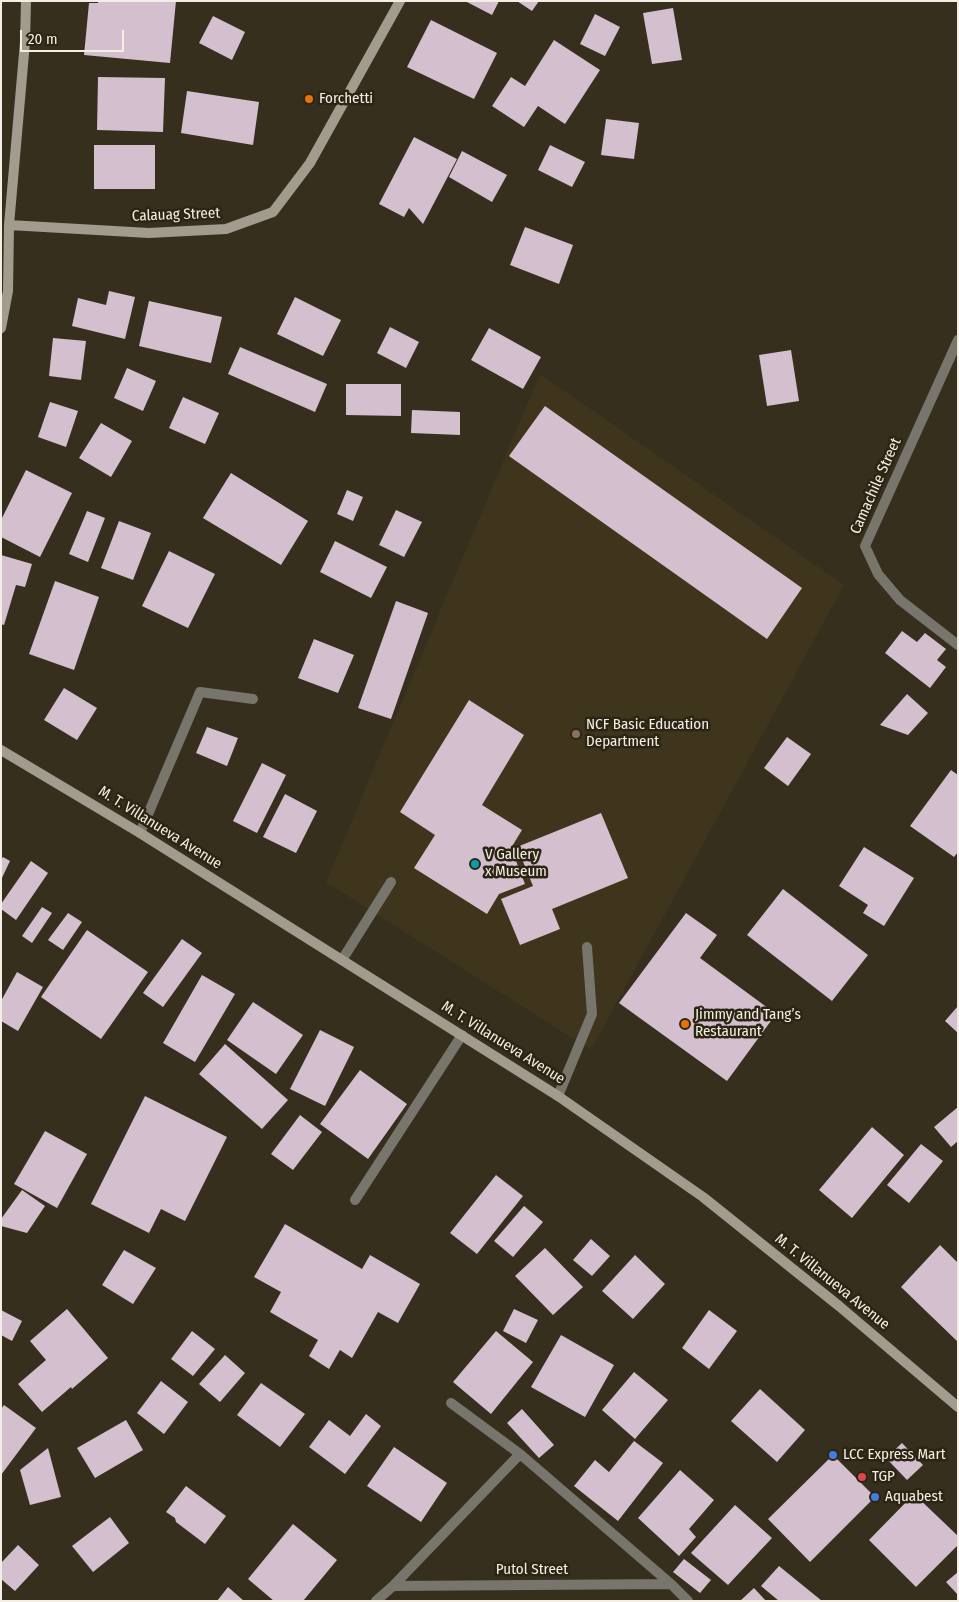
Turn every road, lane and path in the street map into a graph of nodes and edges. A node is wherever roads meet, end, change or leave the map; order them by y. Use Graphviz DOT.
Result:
graph roads {
  1 [pos="26,1"];
  2 [pos="400,1"];
  3 [pos="9,225"];
  4 [pos="1,328"];
  5 [pos="958,340"];
  6 [pos="958,645"];
  7 [pos="253,699"];
  8 [pos="1,750"];
  9 [pos="140,833"];
  10 [pos="391,882"];
  11 [pos="587,947"];
  12 [pos="342,960"];
  13 [pos="462,1035"];
  14 [pos="558,1096"];
  15 [pos="355,1200"];
  16 [pos="451,1403"];
  17 [pos="958,1407"];
  18 [pos="520,1454"];
  19 [pos="671,1584"];
  20 [pos="393,1586"];
  21 [pos="376,1601"];
  22 [pos="688,1601"];
  1 -- 3 [label="main road"];
  2 -- 3 [label="main road, Calauag Street"];
  3 -- 4 [label="main road"];
  5 -- 6 [label="street, Camachile Street"];
  7 -- 9 [label="street"];
  8 -- 9 [label="main road, M. T. Villanueva Avenue"];
  9 -- 12 [label="main road, M. T. Villanueva Avenue"];
  10 -- 12 [label="street"];
  11 -- 14 [label="street"];
  12 -- 13 [label="main road, M. T. Villanueva Avenue"];
  13 -- 14 [label="main road, M. T. Villanueva Avenue"];
  13 -- 15 [label="street"];
  14 -- 17 [label="main road, M. T. Villanueva Avenue"];
  16 -- 18 [label="street"];
  18 -- 19 [label="street"];
  18 -- 20 [label="street"];
  19 -- 20 [label="street, Putol Street"];
  19 -- 22 [label="street"];
  20 -- 21 [label="street"];
}
